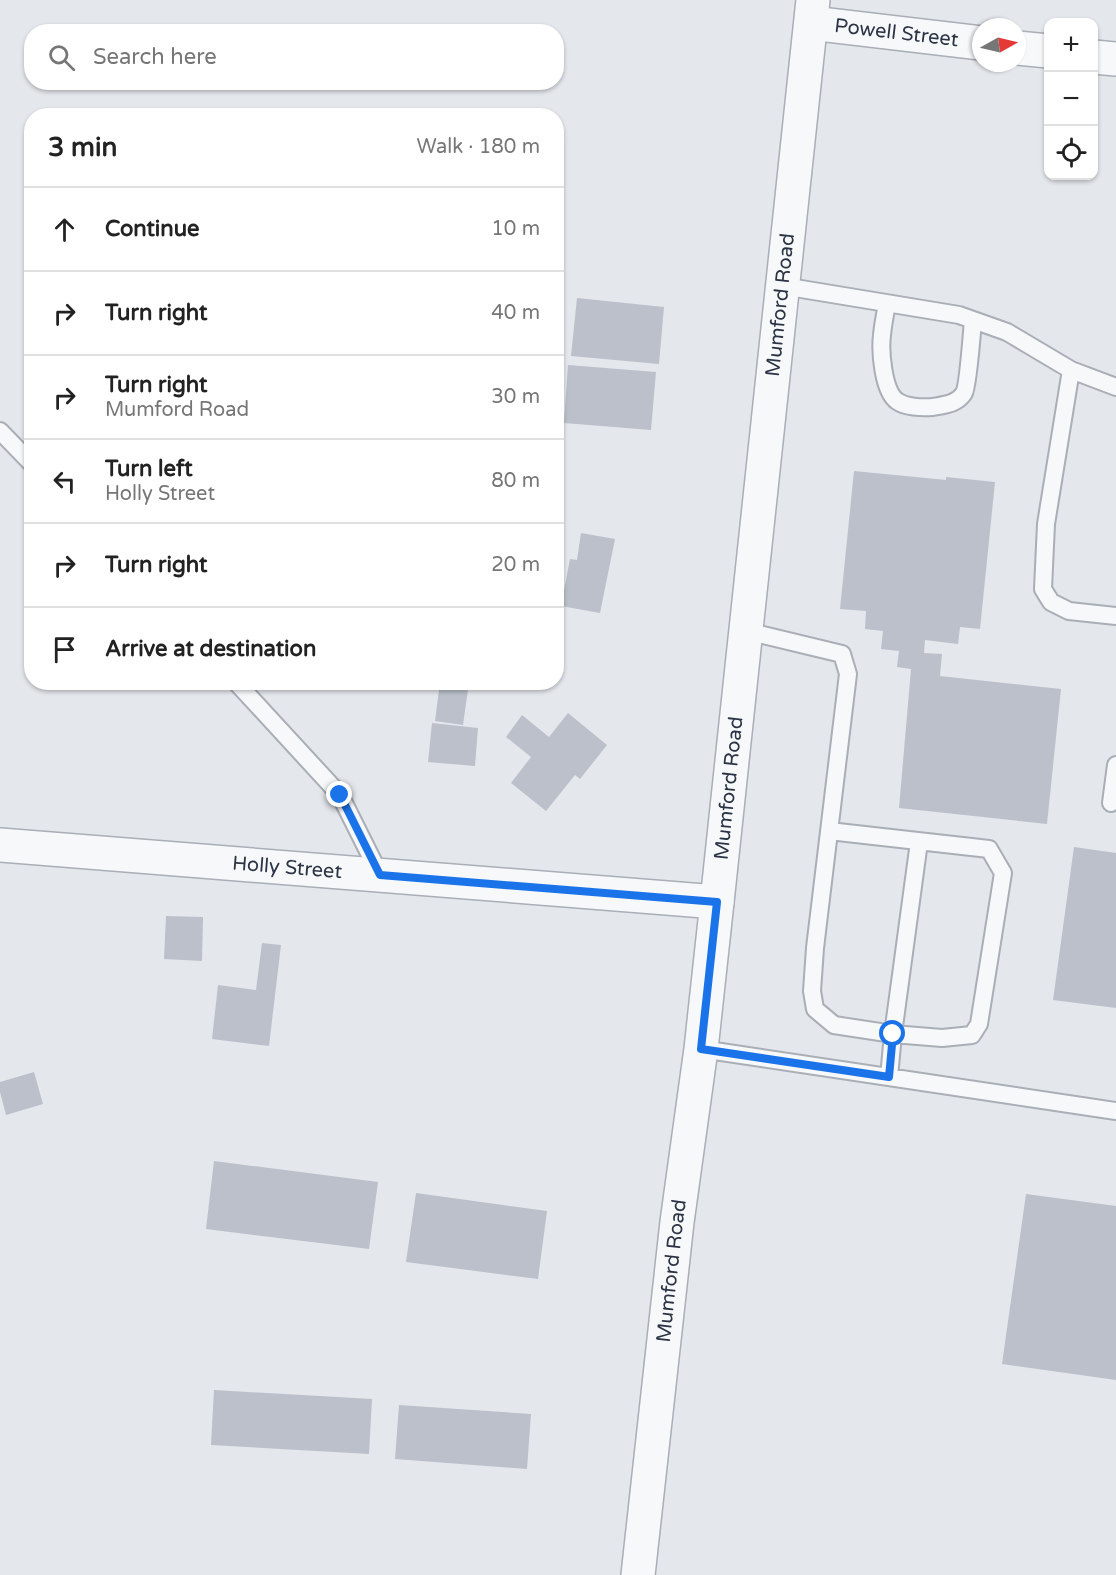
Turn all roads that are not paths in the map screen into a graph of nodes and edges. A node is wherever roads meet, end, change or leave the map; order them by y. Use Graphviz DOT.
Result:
graph roads {
  1 [pos="812,12"];
  2 [pos="972,41"];
  3 [pos="1026,49"];
  4 [pos="1044,51"];
  5 [pos="1098,57"];
  6 [pos="1116,59"];
  7 [pos="783,286"];
  8 [pos="887,304"];
  9 [pos="973,320"];
  10 [pos="1071,370"];
  11 [pos="1116,387"];
  12 [pos="0,431"];
  13 [pos="24,456"];
  14 [pos="1116,616"];
  15 [pos="746,631"];
  16 [pos="243,690"];
  17 [pos="1116,765"];
  18 [pos="1111,803"];
  19 [pos="829,831"];
  20 [pos="919,842"];
  21 [pos="0,845"];
  22 [pos="380,875"];
  23 [pos="717,902"];
  24 [pos="893,1034"];
  25 [pos="701,1049"];
  26 [pos="889,1077"];
  27 [pos="1116,1111"];
  28 [pos="638,1575"];
  1 -- 2 [label="street, Powell Street"];
  1 -- 7 [label="street, Mumford Road"];
  3 -- 4 [label="street"];
  5 -- 6 [label="street"];
  7 -- 8 [label="lane"];
  7 -- 15 [label="street, Mumford Road"];
  8 -- 9 [label="lane"];
  8 -- 9 [label="lane"];
  9 -- 10 [label="lane"];
  10 -- 11 [label="lane"];
  10 -- 14 [label="lane"];
  12 -- 13 [label="lane"];
  15 -- 19 [label="lane"];
  15 -- 23 [label="street, Mumford Road"];
  16 -- 22 [label="lane"];
  17 -- 18 [label="lane"];
  19 -- 20 [label="lane"];
  19 -- 24 [label="lane"];
  20 -- 24 [label="lane"];
  20 -- 24 [label="lane"];
  21 -- 22 [label="street, Holly Street"];
  22 -- 23 [label="street, Holly Street"];
  23 -- 25 [label="street, Mumford Road"];
  24 -- 26 [label="lane"];
  25 -- 26 [label="lane"];
  25 -- 28 [label="street, Mumford Road"];
  26 -- 27 [label="lane"];
}
